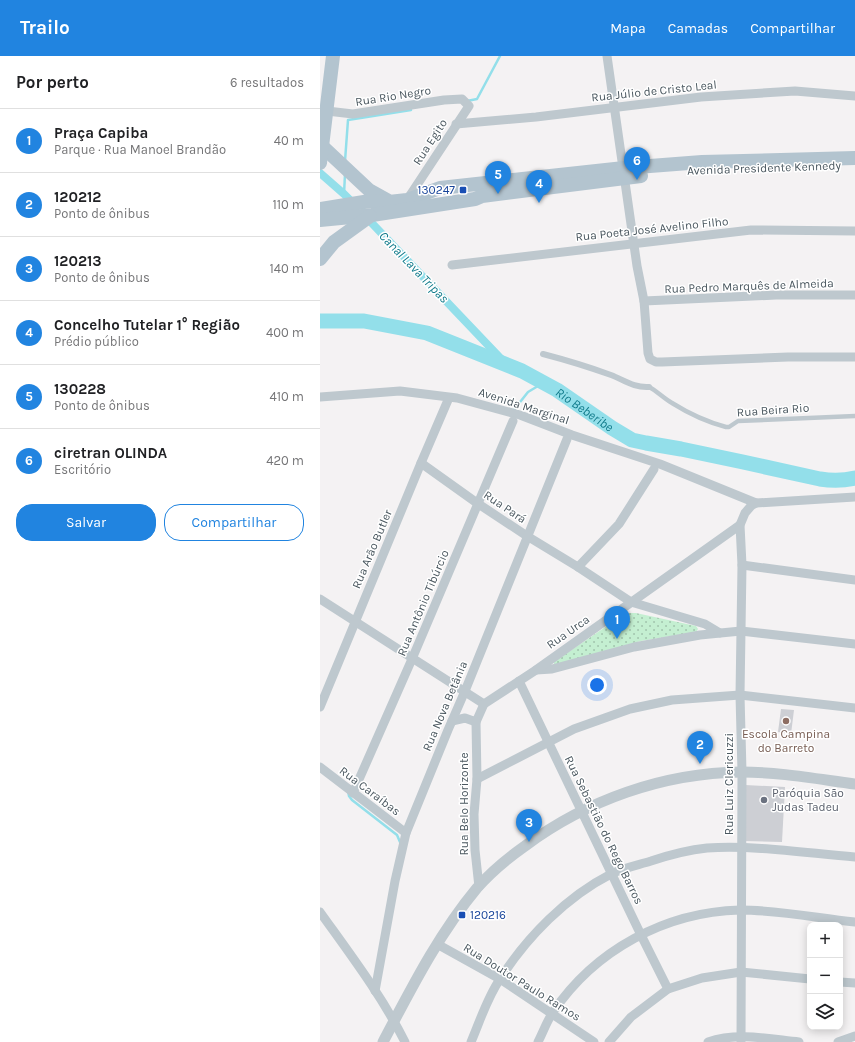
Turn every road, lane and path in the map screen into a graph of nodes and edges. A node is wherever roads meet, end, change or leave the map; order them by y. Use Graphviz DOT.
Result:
graph roads {
  1 [pos="333,56"];
  2 [pos="607,56"];
  3 [pos="855,96"];
  4 [pos="466,103"];
  5 [pos="614,108"];
  6 [pos="327,111"];
  7 [pos="456,124"];
  8 [pos="322,127"];
  9 [pos="321,154"];
  10 [pos="855,158"];
  11 [pos="855,166"];
  12 [pos="624,173"];
  13 [pos="479,190"];
  14 [pos="389,202"];
  15 [pos="409,204"];
  16 [pos="320,209"];
  17 [pos="375,210"];
  18 [pos="320,220"];
  19 [pos="354,220"];
  20 [pos="855,230"];
  21 [pos="635,243"];
  22 [pos="320,258"];
  23 [pos="452,265"];
  24 [pos="855,295"];
  25 [pos="644,301"];
  26 [pos="543,354"];
  27 [pos="855,357"];
  28 [pos="649,386"];
  29 [pos="320,397"];
  30 [pos="448,400"];
  31 [pos="855,416"];
  32 [pos="513,421"];
  33 [pos="567,440"];
  34 [pos="421,463"];
  35 [pos="654,469"];
  36 [pos="855,497"];
  37 [pos="475,501"];
  38 [pos="756,503"];
  39 [pos="740,526"];
  40 [pos="527,536"];
  41 [pos="742,565"];
  42 [pos="578,567"];
  43 [pos="855,580"];
  44 [pos="320,599"];
  45 [pos="632,602"];
  46 [pos="355,622"];
  47 [pos="741,631"];
  48 [pos="720,633"];
  49 [pos="855,644"];
  50 [pos="409,657"];
  51 [pos="536,670"];
  52 [pos="519,681"];
  53 [pos="466,691"];
  54 [pos="740,695"];
  55 [pos="484,704"];
  56 [pos="320,707"];
  57 [pos="855,708"];
  58 [pos="452,721"];
  59 [pos="476,722"];
  60 [pos="548,741"];
  61 [pos="320,767"];
  62 [pos="742,772"];
  63 [pos="477,779"];
  64 [pos="855,784"];
  65 [pos="353,793"];
  66 [pos="581,811"];
  67 [pos="406,833"];
  68 [pos="742,847"];
  69 [pos="855,857"];
  70 [pos="612,874"];
  71 [pos="479,887"];
  72 [pos="740,910"];
  73 [pos="320,912"];
  74 [pos="855,922"];
  75 [pos="641,935"];
  76 [pos="437,944"];
  77 [pos="741,972"];
  78 [pos="500,979"];
  79 [pos="807,979"];
  80 [pos="843,982"];
  81 [pos="855,984"];
  82 [pos="668,989"];
  83 [pos="375,991"];
  84 [pos="552,1013"];
  85 [pos="394,1020"];
  86 [pos="855,1036"];
  87 [pos="741,1039"];
  88 [pos="840,1041"];
  89 [pos="383,1042"];
  90 [pos="405,1042"];
  91 [pos="471,1042"];
  92 [pos="538,1042"];
  93 [pos="594,1042"];
  94 [pos="609,1042"];
  95 [pos="708,1042"];
  96 [pos="799,1042"];
  1 -- 6 [label="main road"];
  2 -- 5 [label="street"];
  3 -- 5 [label="street, Rua Júlio de Cristo Leal"];
  4 -- 6 [label="street, Rua Rio Negro"];
  4 -- 7 [label="street, Rua Egito"];
  5 -- 7 [label="street, Rua Júlio de Cristo Leal"];
  5 -- 12 [label="street"];
  6 -- 8 [label="main road"];
  7 -- 15 [label="street, Rua Egito"];
  8 -- 9 [label="main road"];
  9 -- 14 [label="main road"];
  10 -- 12 [label="main road, Avenida Presidente Kennedy"];
  11 -- 12 [label="main road, Avenida Presidente Kennedy"];
  12 -- 13 [label="main road, Avenida Presidente Kennedy"];
  12 -- 13 [label="main road, Avenida Presidente Kennedy"];
  12 -- 21 [label="street"];
  13 -- 15 [label="main road, Avenida Presidente Kennedy"];
  14 -- 15 [label="main road, Avenida Presidente Kennedy"];
  14 -- 17 [label="main road, Avenida Presidente Kennedy"];
  15 -- 17 [label="main road, Avenida Presidente Kennedy"];
  16 -- 17 [label="main road, Avenida Presidente Kennedy"];
  17 -- 19 [label="main road, Avenida Presidente Kennedy"];
  18 -- 19 [label="main road, Avenida Presidente Kennedy"];
  19 -- 22 [label="main road"];
  20 -- 21 [label="street, Rua Poeta José Avelino Filho"];
  21 -- 23 [label="street, Rua Poeta José Avelino Filho"];
  21 -- 25 [label="street"];
  24 -- 25 [label="street, Rua Pedro Marquês de Almeida"];
  25 -- 27 [label="street"];
  26 -- 28 [label="street, Rua Beira Rio"];
  28 -- 31 [label="lane, Rua Beira Rio"];
  29 -- 38 [label="street, Avenida Marginal"];
  30 -- 34 [label="street, Rua Arão Butler"];
  32 -- 37 [label="street, Rua Antônio Tibúrcio"];
  33 -- 40 [label="street, Rua Nova Betânia"];
  34 -- 37 [label="street, Rua Pará"];
  34 -- 46 [label="street, Rua Arão Butler"];
  35 -- 42 [label="street"];
  36 -- 38 [label="street"];
  37 -- 40 [label="street, Rua Pará"];
  37 -- 50 [label="street, Rua Antônio Tibúrcio"];
  38 -- 39 [label="street"];
  39 -- 41 [label="street, Rua Luiz Clericuzzi"];
  39 -- 45 [label="street, Rua Urca"];
  40 -- 42 [label="street, Rua Pará"];
  40 -- 53 [label="street, Rua Nova Betânia"];
  41 -- 43 [label="street"];
  41 -- 47 [label="street, Rua Luiz Clericuzzi"];
  42 -- 45 [label="street, Rua Pará"];
  44 -- 46 [label="street"];
  45 -- 48 [label="street, Rua Pará"];
  45 -- 51 [label="street, Rua Urca"];
  46 -- 50 [label="street"];
  46 -- 56 [label="street, Rua Arão Butler"];
  47 -- 48 [label="street"];
  47 -- 49 [label="street"];
  47 -- 54 [label="street, Rua Luiz Clericuzzi"];
  48 -- 51 [label="street"];
  50 -- 53 [label="street"];
  50 -- 65 [label="street, Rua Antônio Tibúrcio"];
  51 -- 52 [label="street, Rua Urca"];
  52 -- 55 [label="street, Rua Urca"];
  52 -- 60 [label="street, Rua Sebastião do Rego Barros"];
  53 -- 55 [label="street"];
  53 -- 58 [label="street, Rua Nova Betânia"];
  54 -- 57 [label="street"];
  54 -- 60 [label="street"];
  54 -- 62 [label="street, Rua Luiz Clericuzzi"];
  55 -- 59 [label="street"];
  58 -- 59 [label="street"];
  58 -- 67 [label="street, Rua Nova Betânia"];
  59 -- 63 [label="street, Rua Belo Horizonte"];
  60 -- 63 [label="street"];
  60 -- 66 [label="street, Rua Sebastião do Rego Barros"];
  61 -- 65 [label="street, Rua Caraíbas"];
  62 -- 64 [label="street"];
  62 -- 66 [label="street"];
  62 -- 68 [label="street, Rua Luiz Clericuzzi"];
  63 -- 71 [label="street, Rua Belo Horizonte"];
  65 -- 67 [label="street, Rua Caraíbas"];
  66 -- 70 [label="street, Rua Sebastião do Rego Barros"];
  66 -- 71 [label="street"];
  67 -- 83 [label="street, Rua Nova Betânia"];
  68 -- 69 [label="street"];
  68 -- 70 [label="street"];
  68 -- 72 [label="street, Rua Luiz Clericuzzi"];
  70 -- 75 [label="street, Rua Sebastião do Rego Barros"];
  70 -- 78 [label="street"];
  71 -- 76 [label="street"];
  72 -- 74 [label="street"];
  72 -- 75 [label="street"];
  72 -- 77 [label="street, Rua Luiz Clericuzzi"];
  73 -- 83 [label="street"];
  75 -- 82 [label="street, Rua Sebastião do Rego Barros"];
  75 -- 84 [label="street"];
  76 -- 78 [label="street, Rua Doutor Paulo Ramos"];
  76 -- 85 [label="street"];
  77 -- 79 [label="street"];
  77 -- 82 [label="street"];
  77 -- 87 [label="street, Rua Luiz Clericuzzi"];
  78 -- 84 [label="street, Rua Doutor Paulo Ramos"];
  78 -- 91 [label="street"];
  80 -- 81 [label="street"];
  82 -- 94 [label="street"];
  83 -- 85 [label="street"];
  84 -- 92 [label="street"];
  84 -- 93 [label="street, Rua Doutor Paulo Ramos"];
  85 -- 89 [label="street"];
  85 -- 90 [label="street"];
  86 -- 88 [label="street"];
  87 -- 95 [label="street"];
  87 -- 96 [label="street"];
}
